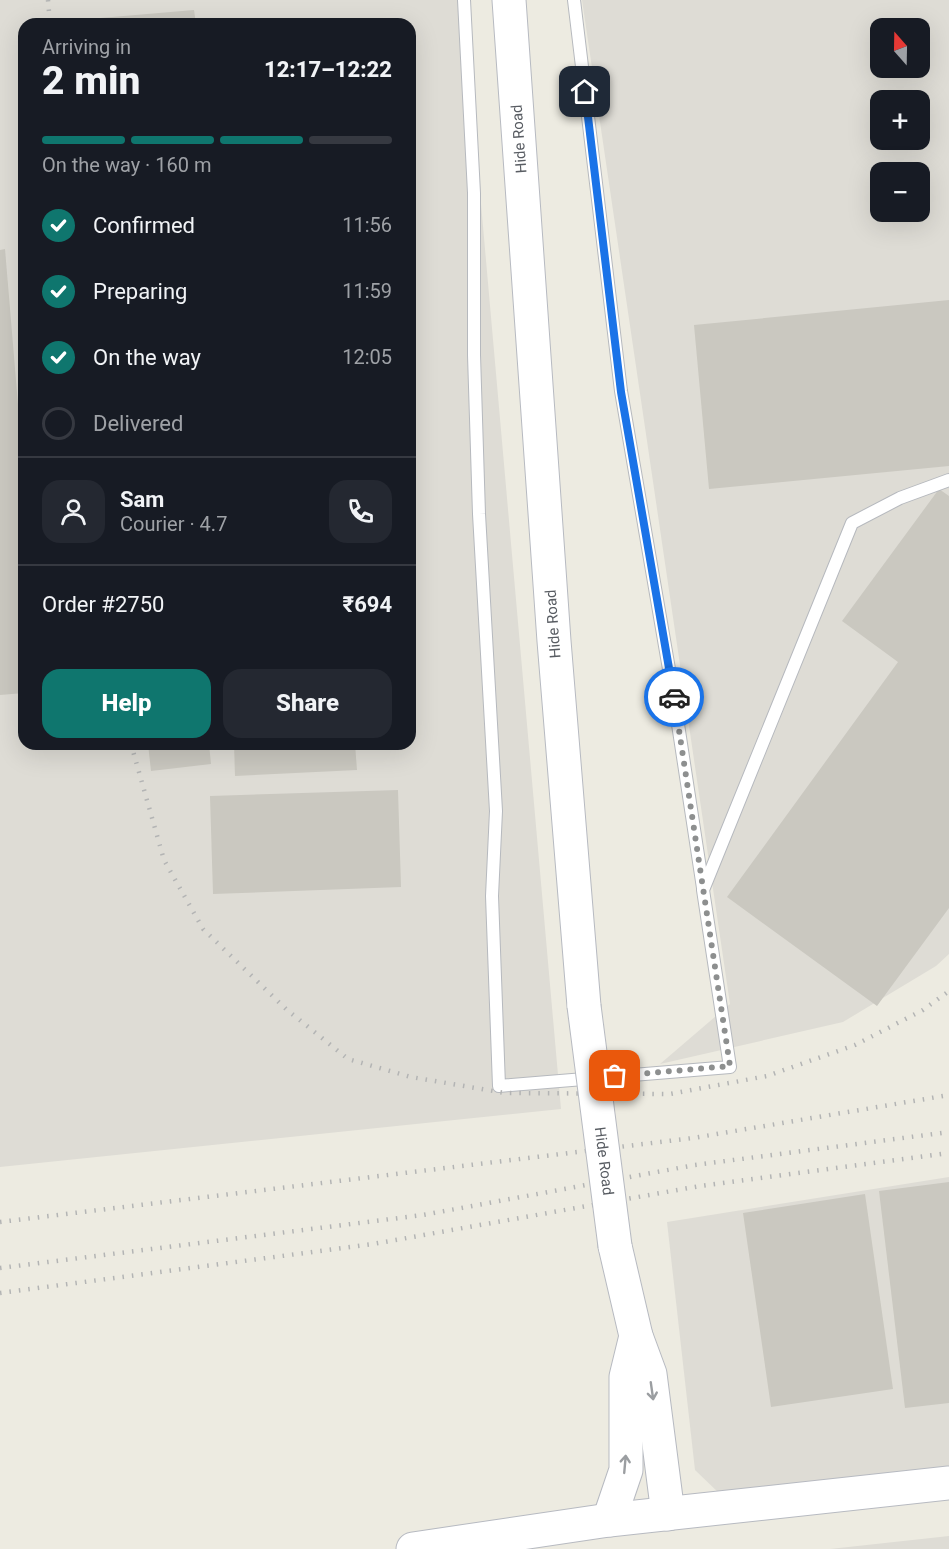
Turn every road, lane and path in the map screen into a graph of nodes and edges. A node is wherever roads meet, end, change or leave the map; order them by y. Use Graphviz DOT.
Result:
graph roads {
  1 [pos="464,0"];
  2 [pos="509,0"];
  3 [pos="574,0"];
  4 [pos="949,480"];
  5 [pos="704,890"];
  6 [pos="636,1336"];
  7 [pos="949,1484"];
  8 [pos="668,1514"];
  9 [pos="609,1520"];
  10 [pos="413,1549"];
  1 -- 5 [label="lane"];
  2 -- 6 [label="street, Hide Road, bridge"];
  3 -- 5 [label="lane"];
  4 -- 5 [label="lane"];
  6 -- 8 [label="street, Hide Road, one-way"];
  9 -- 6 [label="street, one-way"];
  7 -- 8 [label="street"];
  8 -- 9 [label="street"];
  9 -- 10 [label="street"];
}
